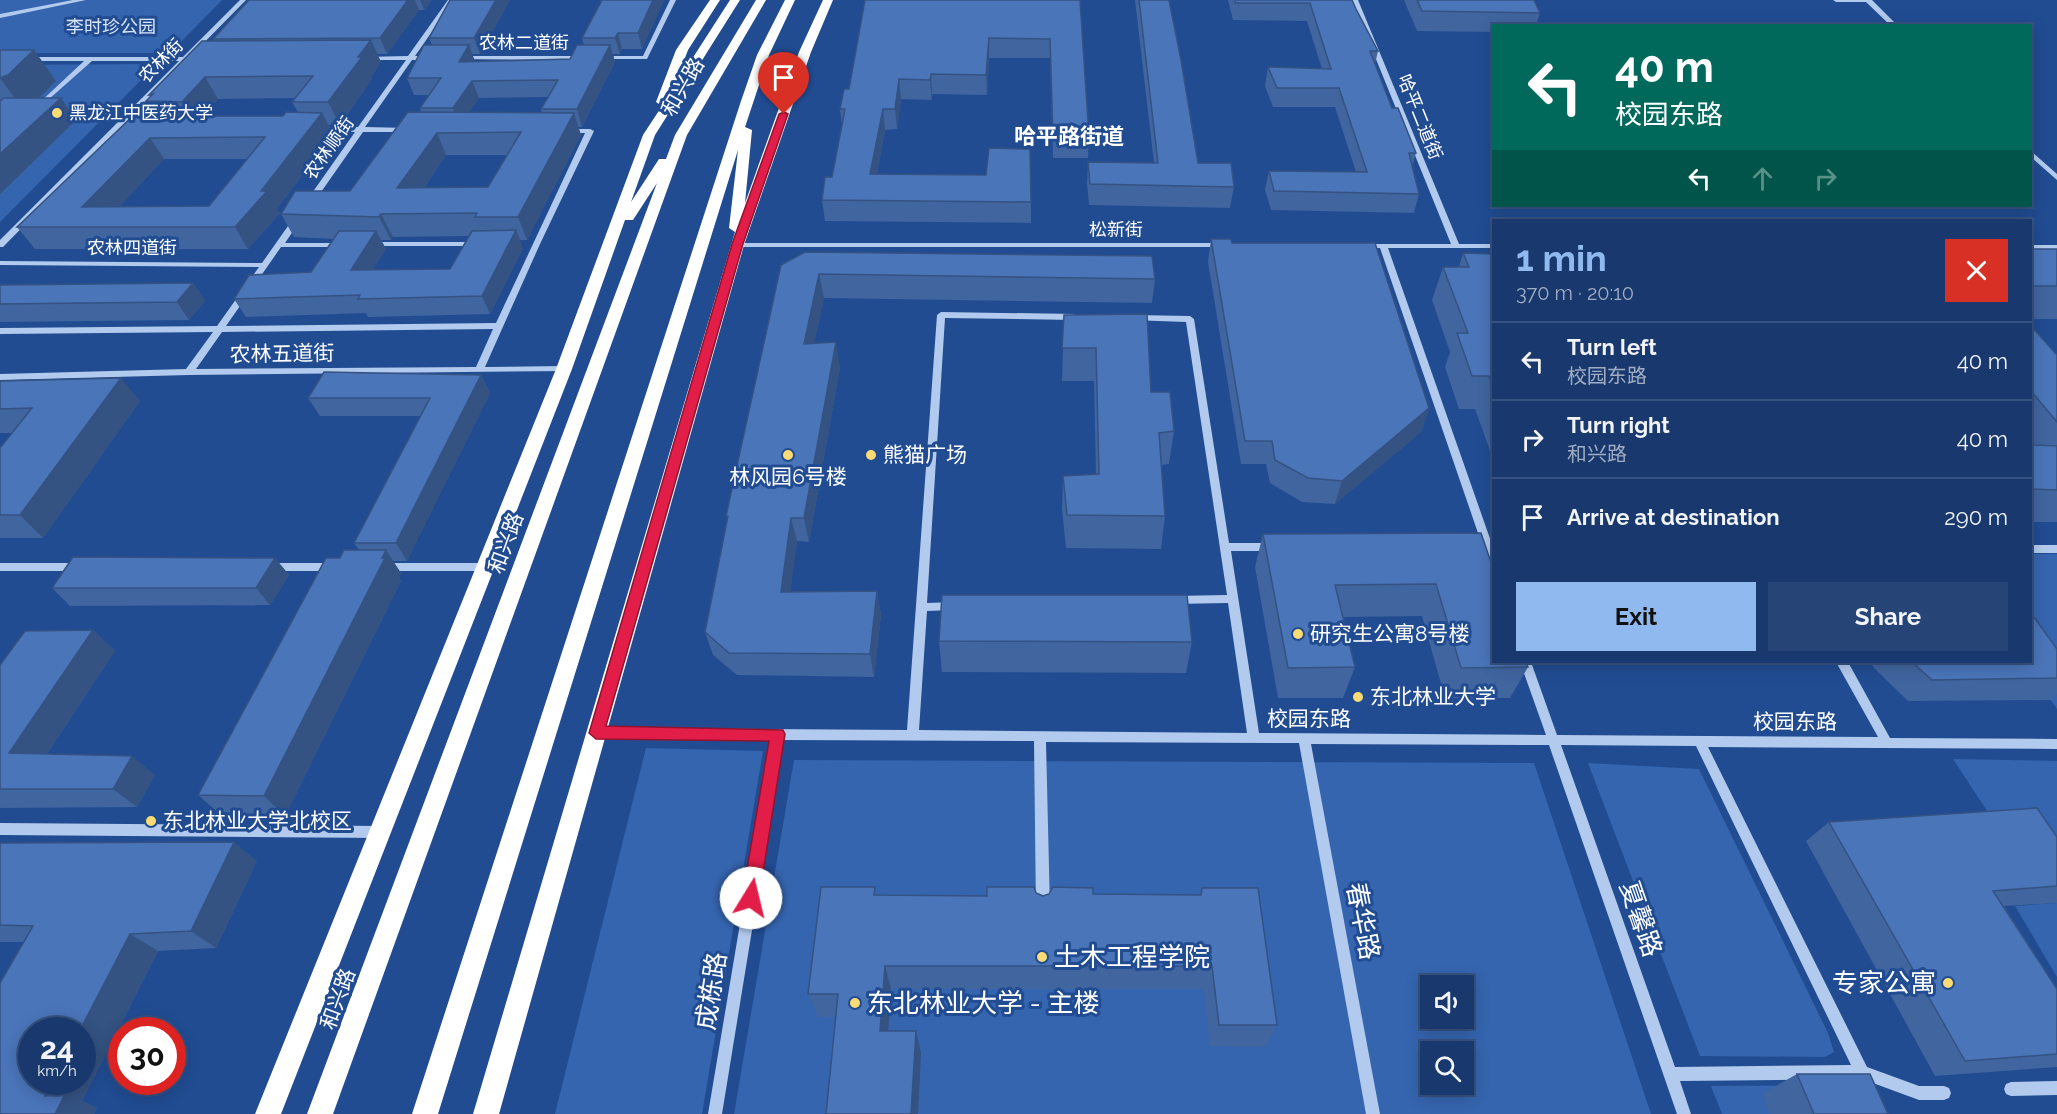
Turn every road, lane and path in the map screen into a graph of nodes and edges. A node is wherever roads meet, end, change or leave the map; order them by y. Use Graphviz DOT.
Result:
graph roads {
  1 [pos="83,0"];
  2 [pos="243,0"];
  3 [pos="451,0"];
  4 [pos="673,0"];
  5 [pos="715,0"];
  6 [pos="735,0"];
  7 [pos="761,0"];
  8 [pos="790,0"];
  9 [pos="828,0"];
  10 [pos="1355,0"];
  11 [pos="1836,0"];
  12 [pos="1868,0"];
  13 [pos="0,16"];
  14 [pos="1893,24"];
  15 [pos="185,58"];
  16 [pos="208,58"];
  17 [pos="363,58"];
  18 [pos="410,58"];
  19 [pos="0,59"];
  20 [pos="90,59"];
  21 [pos="750,91"];
  22 [pos="27,112"];
  23 [pos="116,128"];
  24 [pos="127,128"];
  25 [pos="302,129"];
  26 [pos="360,130"];
  27 [pos="418,130"];
  28 [pos="556,131"];
  29 [pos="649,135"];
  30 [pos="681,135"];
  31 [pos="2032,154"];
  32 [pos="2057,178"];
  33 [pos="536,243"];
  34 [pos="611,243"];
  35 [pos="349,244"];
  36 [pos="361,244"];
  37 [pos="489,244"];
  38 [pos="524,244"];
  39 [pos="737,244"];
  40 [pos="0,245"];
  41 [pos="279,245"];
  42 [pos="1239,245"];
  43 [pos="1347,246"];
  44 [pos="1383,246"];
  45 [pos="1456,246"];
  46 [pos="1492,246"];
  47 [pos="2032,247"];
  48 [pos="2057,247"];
  49 [pos="732,262"];
  50 [pos="0,263"];
  51 [pos="265,265"];
  52 [pos="1083,318"];
  53 [pos="1119,318"];
  54 [pos="499,326"];
  55 [pos="220,329"];
  56 [pos="0,331"];
  57 [pos="564,369"];
  58 [pos="479,370"];
  59 [pos="189,372"];
  60 [pos="0,377"];
  61 [pos="1225,547"];
  62 [pos="1285,547"];
  63 [pos="1476,548"];
  64 [pos="1491,548"];
  65 [pos="2032,549"];
  66 [pos="2057,549"];
  67 [pos="0,567"];
  68 [pos="94,567"];
  69 [pos="259,567"];
  70 [pos="342,567"];
  71 [pos="377,567"];
  72 [pos="483,567"];
  73 [pos="1232,599"];
  74 [pos="1161,601"];
  75 [pos="969,605"];
  76 [pos="922,607"];
  77 [pos="1526,663"];
  78 [pos="1843,663"];
  79 [pos="596,733"];
  80 [pos="778,734"];
  81 [pos="913,735"];
  82 [pos="1040,736"];
  83 [pos="1254,738"];
  84 [pos="1305,738"];
  85 [pos="1553,740"];
  86 [pos="1698,741"];
  87 [pos="1887,743"];
  88 [pos="2057,744"];
  89 [pos="0,829"];
  90 [pos="380,832"];
  91 [pos="1043,913"];
  92 [pos="1862,1072"];
  93 [pos="1670,1074"];
  94 [pos="2057,1088"];
  95 [pos="2011,1089"];
  96 [pos="1944,1093"];
  97 [pos="268,1114"];
  98 [pos="320,1114"];
  99 [pos="426,1114"];
  100 [pos="486,1114"];
  101 [pos="715,1114"];
  102 [pos="1373,1114"];
  103 [pos="1684,1114"];
  1 -- 13 [label="street"];
  2 -- 15 [label="street, 农林街"];
  3 -- 18 [label="street, 农林顺街"];
  4 -- 18 [label="street, 农林二道街"];
  5 -- 29 [label="highway, 和兴路"];
  6 -- 29 [label="highway, 和兴路"];
  7 -- 30 [label="highway, 和兴路"];
  8 -- 21 [label="highway"];
  9 -- 39 [label="highway"];
  10 -- 45 [label="street, 哈平二道街"];
  11 -- 12 [label="street"];
  12 -- 14 [label="street"];
  15 -- 16 [label="street"];
  15 -- 20 [label="street"];
  15 -- 23 [label="street, 农林街"];
  17 -- 18 [label="street, 农林二道街"];
  18 -- 26 [label="street, 农林顺街"];
  19 -- 20 [label="street"];
  20 -- 22 [label="street"];
  21 -- 49 [label="highway"];
  21 -- 99 [label="highway"];
  23 -- 24 [label="street"];
  23 -- 40 [label="street, 农林街"];
  25 -- 26 [label="street"];
  26 -- 27 [label="street"];
  26 -- 41 [label="street, 农林顺街"];
  28 -- 33 [label="street"];
  29 -- 34 [label="highway, 和兴路"];
  30 -- 34 [label="highway"];
  30 -- 98 [label="highway, 和兴路"];
  31 -- 32 [label="street"];
  33 -- 38 [label="street"];
  33 -- 54 [label="street"];
  34 -- 57 [label="highway, 和兴路"];
  35 -- 41 [label="street"];
  36 -- 37 [label="street"];
  39 -- 42 [label="street, 松新街"];
  39 -- 49 [label="highway"];
  41 -- 51 [label="street, 农林顺街"];
  43 -- 44 [label="street"];
  44 -- 45 [label="street"];
  44 -- 64 [label="street"];
  45 -- 46 [label="street"];
  47 -- 48 [label="street"];
  49 -- 79 [label="highway"];
  50 -- 51 [label="street, 农林四道街"];
  51 -- 55 [label="street, 农林顺街"];
  52 -- 76 [label="street"];
  53 -- 61 [label="street"];
  54 -- 55 [label="street"];
  54 -- 58 [label="street"];
  55 -- 56 [label="street"];
  55 -- 59 [label="street, 农林顺街"];
  57 -- 58 [label="street, 农林五道街"];
  57 -- 72 [label="highway, 和兴路"];
  58 -- 59 [label="street, 农林五道街"];
  59 -- 60 [label="street, 农林五道街"];
  61 -- 62 [label="street"];
  61 -- 73 [label="street"];
  63 -- 64 [label="street"];
  65 -- 66 [label="street"];
  67 -- 68 [label="street"];
  69 -- 70 [label="street"];
  71 -- 72 [label="street"];
  72 -- 90 [label="highway, 和兴路"];
  73 -- 74 [label="street"];
  73 -- 83 [label="street"];
  75 -- 76 [label="street"];
  76 -- 81 [label="street"];
  77 -- 85 [label="street, 夏馨路"];
  78 -- 87 [label="street"];
  79 -- 80 [label="street, 校园东路"];
  79 -- 100 [label="highway"];
  80 -- 81 [label="street, 校园东路"];
  80 -- 101 [label="street, 成栋路"];
  81 -- 82 [label="street, 校园东路"];
  82 -- 83 [label="street, 校园东路"];
  82 -- 91 [label="street"];
  83 -- 84 [label="street, 校园东路"];
  84 -- 85 [label="street, 校园东路"];
  84 -- 102 [label="street, 春华路"];
  85 -- 86 [label="street, 校园东路"];
  85 -- 93 [label="street, 夏馨路"];
  86 -- 87 [label="street, 校园东路"];
  86 -- 92 [label="street"];
  87 -- 88 [label="street, 校园东路"];
  89 -- 90 [label="street"];
  90 -- 97 [label="highway, 和兴路"];
  92 -- 93 [label="street"];
  92 -- 96 [label="street"];
  93 -- 103 [label="street, 夏馨路"];
  94 -- 95 [label="street"];
}
